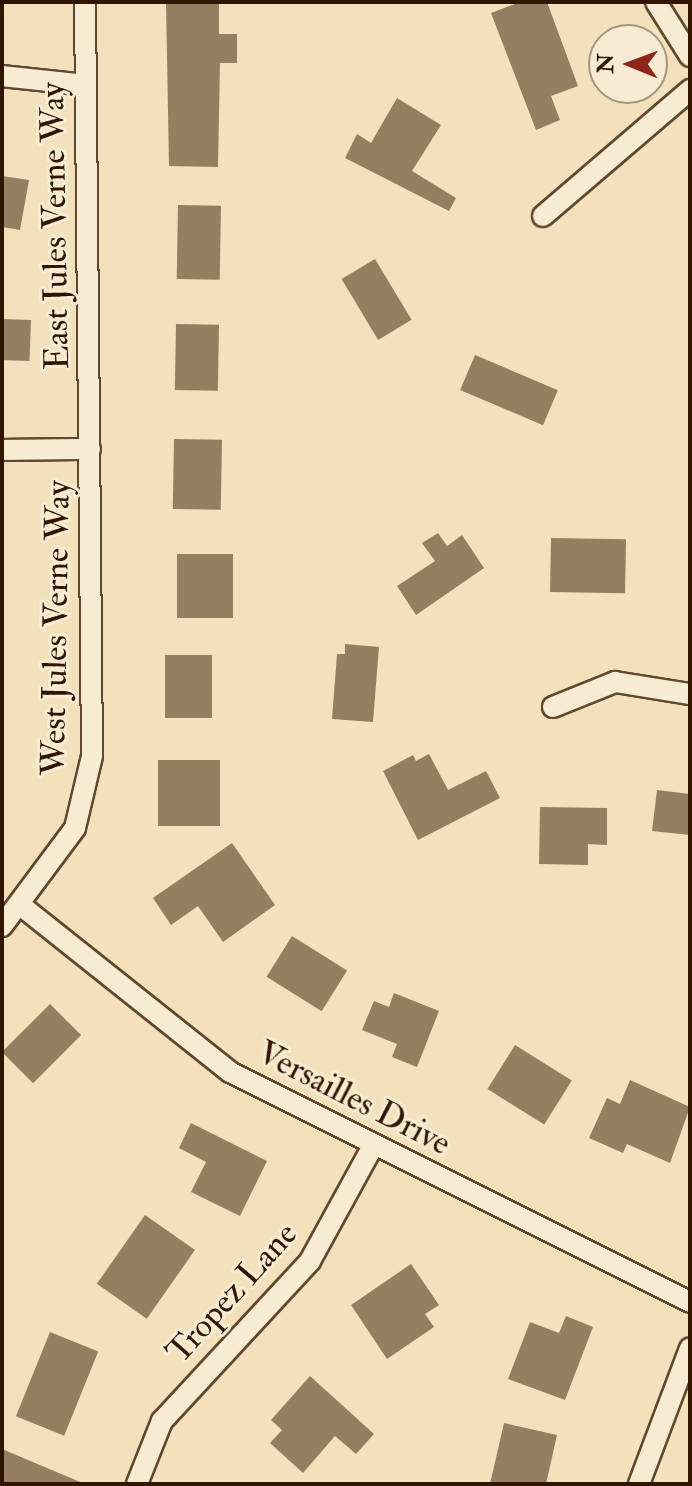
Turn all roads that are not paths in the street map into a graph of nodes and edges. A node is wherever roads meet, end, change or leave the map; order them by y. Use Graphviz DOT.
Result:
graph roads {
  1 [pos="85,2"];
  2 [pos="656,2"];
  3 [pos="690,56"];
  4 [pos="2,76"];
  5 [pos="86,85"];
  6 [pos="690,90"];
  7 [pos="543,216"];
  8 [pos="90,449"];
  9 [pos="2,450"];
  10 [pos="690,694"];
  11 [pos="553,707"];
  12 [pos="19,904"];
  13 [pos="2,926"];
  14 [pos="374,1144"];
  15 [pos="690,1302"];
  16 [pos="690,1348"];
  17 [pos="137,1484"];
  18 [pos="639,1484"];
  1 -- 5 [label="street, East Jules Verne Way"];
  2 -- 3 [label="street"];
  4 -- 5 [label="street"];
  5 -- 8 [label="street, East Jules Verne Way"];
  6 -- 7 [label="street"];
  8 -- 9 [label="street"];
  8 -- 12 [label="street, West Jules Verne Way"];
  10 -- 11 [label="street"];
  12 -- 13 [label="street, West Jules Verne Way"];
  12 -- 14 [label="street, Versailles Drive"];
  14 -- 15 [label="street, Versailles Drive"];
  14 -- 17 [label="street, Tropez Lane"];
  16 -- 18 [label="street"];
}
